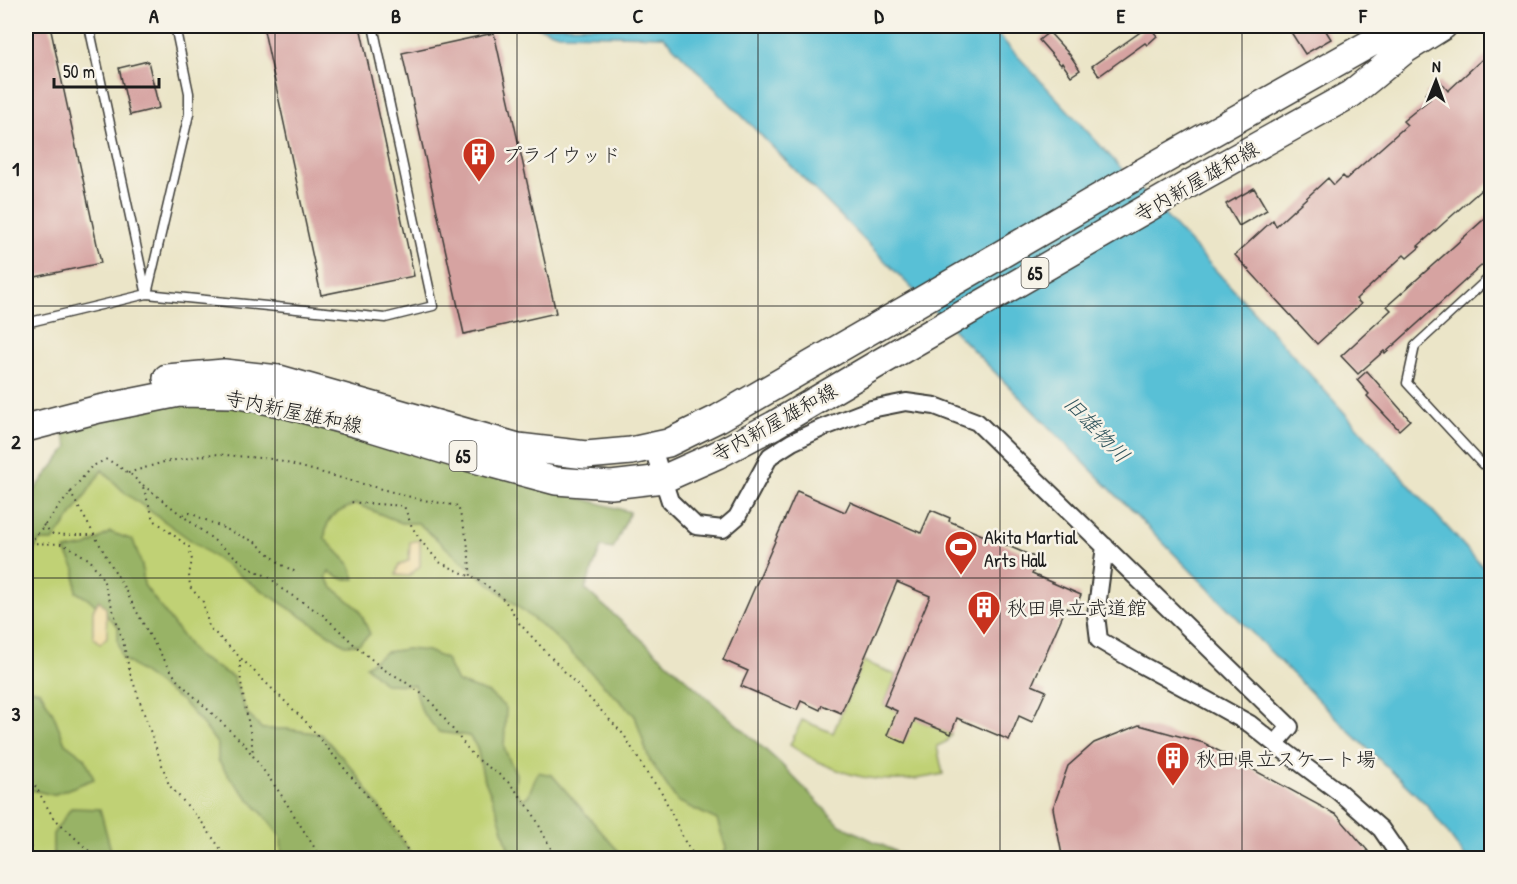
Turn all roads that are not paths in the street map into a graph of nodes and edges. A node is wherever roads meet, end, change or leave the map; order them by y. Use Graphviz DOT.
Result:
graph roads {
  1 [pos="89,26"];
  2 [pos="175,26"];
  3 [pos="374,26"];
  4 [pos="1401,26"];
  5 [pos="1443,26"];
  6 [pos="1491,275"];
  7 [pos="147,294"];
  8 [pos="26,323"];
  9 [pos="26,412"];
  10 [pos="26,428"];
  11 [pos="652,446"];
  12 [pos="1491,466"];
  13 [pos="663,479"];
  14 [pos="1105,546"];
  15 [pos="1275,744"];
  16 [pos="1401,858"];
  1 -- 7 [label="lane"];
  2 -- 7 [label="lane"];
  3 -- 7 [label="lane"];
  4 -- 11 [label="main road, 寺内新屋雄和線 / 65"];
  5 -- 13 [label="main road, 寺内新屋雄和線 / 65"];
  6 -- 12 [label="lane"];
  7 -- 8 [label="lane"];
  9 -- 11 [label="main road, 寺内新屋雄和線 / 65"];
  10 -- 13 [label="main road, 寺内新屋雄和線 / 65"];
  11 -- 13 [label="street"];
  13 -- 14 [label="street"];
  14 -- 15 [label="street"];
  14 -- 15 [label="street"];
  15 -- 16 [label="street"];
}
